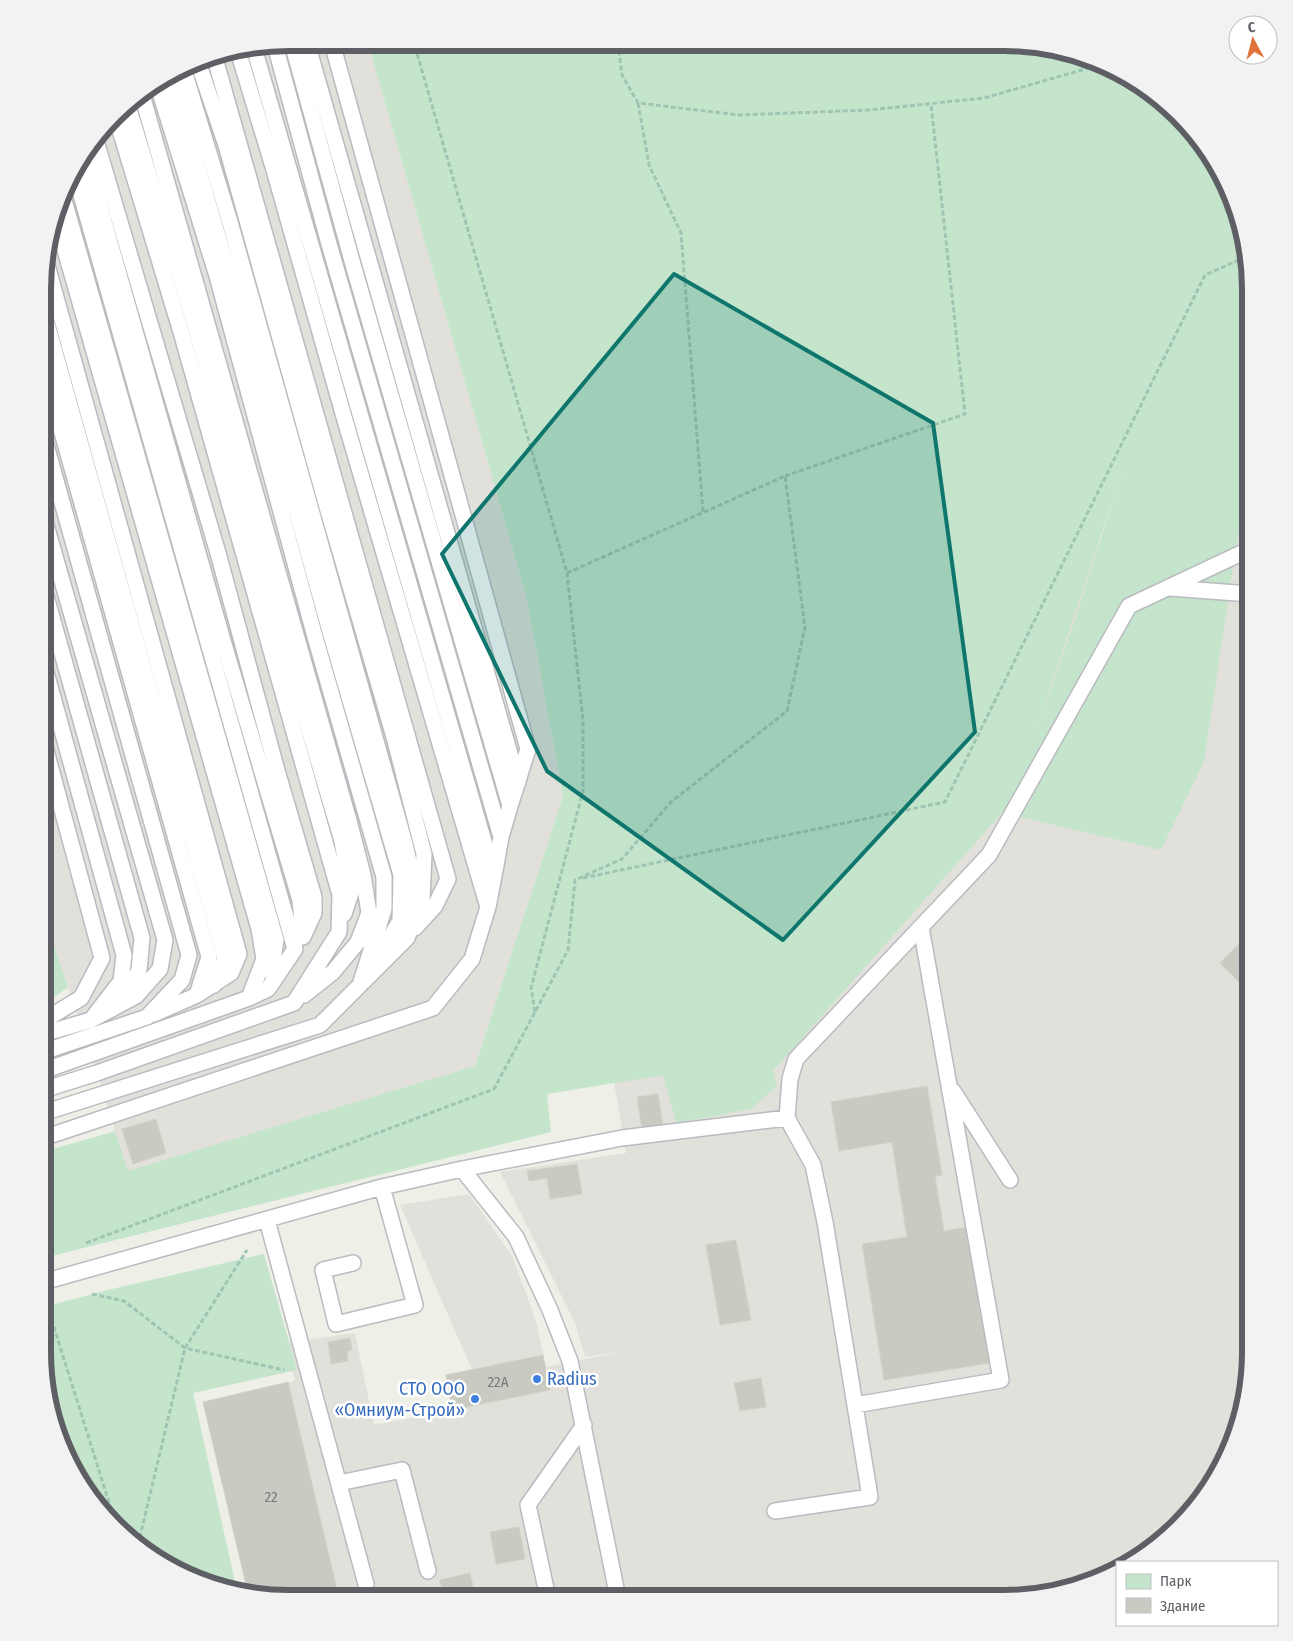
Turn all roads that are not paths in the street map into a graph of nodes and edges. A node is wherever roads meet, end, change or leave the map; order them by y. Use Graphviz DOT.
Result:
graph roads {
  1 [pos="294,51"];
  2 [pos="310,51"];
  3 [pos="334,51"];
  4 [pos="278,52"];
  5 [pos="256,53"];
  6 [pos="240,57"];
  7 [pos="216,63"];
  8 [pos="200,68"];
  9 [pos="185,75"];
  10 [pos="172,82"];
  11 [pos="159,90"];
  12 [pos="144,100"];
  13 [pos="130,112"];
  14 [pos="118,124"];
  15 [pos="98,147"];
  16 [pos="87,163"];
  17 [pos="77,181"];
  18 [pos="66,207"];
  19 [pos="59,229"];
  20 [pos="52,281"];
  21 [pos="51,342"];
  22 [pos="51,393"];
  23 [pos="51,463"];
  24 [pos="51,543"];
  25 [pos="1242,553"];
  26 [pos="1169,587"];
  27 [pos="1242,593"];
  28 [pos="51,614"];
  29 [pos="51,690"];
  30 [pos="51,768"];
  31 [pos="518,782"];
  32 [pos="510,806"];
  33 [pos="501,837"];
  34 [pos="494,876"];
  35 [pos="488,908"];
  36 [pos="400,921"];
  37 [pos="921,927"];
  38 [pos="339,932"];
  39 [pos="407,938"];
  40 [pos="299,943"];
  41 [pos="214,985"];
  42 [pos="360,985"];
  43 [pos="268,989"];
  44 [pos="198,995"];
  45 [pos="249,998"];
  46 [pos="123,1003"];
  47 [pos="294,1003"];
  48 [pos="51,1015"];
  49 [pos="147,1017"];
  50 [pos="91,1020"];
  51 [pos="51,1032"];
  52 [pos="51,1049"];
  53 [pos="51,1068"];
  54 [pos="949,1084"];
  55 [pos="51,1087"];
  56 [pos="51,1110"];
  57 [pos="787,1118"];
  58 [pos="51,1135"];
  59 [pos="462,1170"];
  60 [pos="1010,1180"];
  61 [pos="382,1187"];
  62 [pos="267,1220"];
  63 [pos="353,1263"];
  64 [pos="51,1280"];
  65 [pos="854,1405"];
  66 [pos="584,1425"];
  67 [pos="339,1483"];
  68 [pos="775,1511"];
  69 [pos="428,1571"];
  70 [pos="366,1584"];
  71 [pos="546,1590"];
  72 [pos="616,1590"];
  1 -- 32 [label="lane"];
  2 -- 31 [label="lane"];
  3 -- 31 [label="lane"];
  4 -- 33 [label="lane"];
  5 -- 34 [label="lane"];
  6 -- 35 [label="lane"];
  7 -- 39 [label="lane"];
  8 -- 39 [label="lane"];
  9 -- 36 [label="lane"];
  10 -- 36 [label="lane"];
  11 -- 42 [label="lane"];
  12 -- 47 [label="lane"];
  13 -- 38 [label="lane"];
  14 -- 38 [label="lane"];
  15 -- 40 [label="lane"];
  16 -- 40 [label="lane"];
  17 -- 40 [label="lane"];
  18 -- 43 [label="lane"];
  19 -- 45 [label="lane"];
  20 -- 41 [label="lane"];
  21 -- 41 [label="lane"];
  22 -- 44 [label="lane"];
  23 -- 49 [label="lane"];
  24 -- 46 [label="lane"];
  25 -- 26 [label="lane"];
  26 -- 27 [label="lane"];
  26 -- 37 [label="lane"];
  28 -- 46 [label="lane"];
  29 -- 50 [label="lane"];
  30 -- 48 [label="lane"];
  31 -- 32 [label="lane"];
  32 -- 33 [label="lane"];
  33 -- 34 [label="lane"];
  34 -- 35 [label="lane"];
  35 -- 58 [label="lane"];
  36 -- 42 [label="lane"];
  37 -- 54 [label="lane"];
  37 -- 57 [label="lane"];
  38 -- 47 [label="lane"];
  39 -- 42 [label="lane"];
  40 -- 43 [label="lane"];
  41 -- 44 [label="lane"];
  42 -- 56 [label="lane"];
  43 -- 45 [label="lane"];
  44 -- 49 [label="lane"];
  45 -- 53 [label="lane"];
  46 -- 50 [label="lane"];
  47 -- 55 [label="lane"];
  49 -- 52 [label="lane"];
  50 -- 51 [label="lane"];
  54 -- 60 [label="lane"];
  54 -- 65 [label="lane"];
  57 -- 59 [label="lane"];
  57 -- 65 [label="lane"];
  59 -- 61 [label="lane"];
  59 -- 66 [label="lane"];
  61 -- 62 [label="lane"];
  61 -- 63 [label="lane"];
  62 -- 64 [label="lane"];
  62 -- 67 [label="lane"];
  65 -- 68 [label="lane"];
  66 -- 71 [label="lane"];
  66 -- 72 [label="lane"];
  67 -- 69 [label="lane"];
  67 -- 70 [label="lane"];
}
